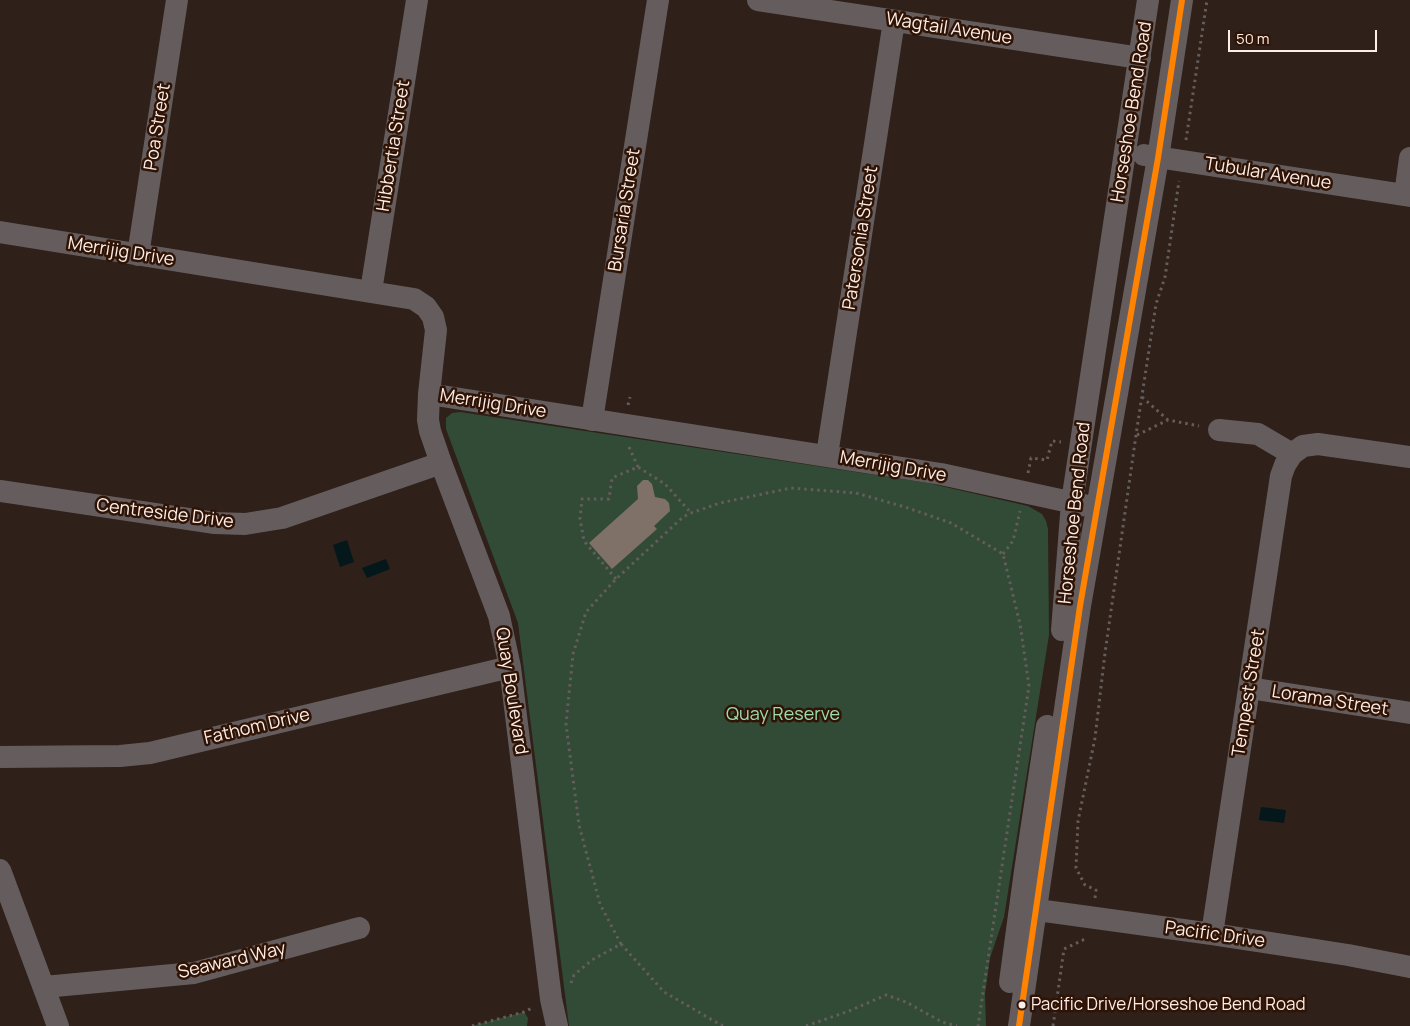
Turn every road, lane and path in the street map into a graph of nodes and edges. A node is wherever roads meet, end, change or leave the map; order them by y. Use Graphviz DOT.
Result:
graph roads {
  1 [pos="177,0"];
  2 [pos="418,0"];
  3 [pos="658,0"];
  4 [pos="758,0"];
  5 [pos="1148,0"];
  6 [pos="1182,0"];
  7 [pos="1206,0"];
  8 [pos="894,21"];
  9 [pos="1140,58"];
  10 [pos="1126,152"];
  11 [pos="1158,158"];
  12 [pos="1410,158"];
  13 [pos="1182,161"];
  14 [pos="1407,196"];
  15 [pos="0,232"];
  16 [pos="138,255"];
  17 [pos="371,291"];
  18 [pos="429,394"];
  19 [pos="1142,397"];
  20 [pos="592,420"];
  21 [pos="1168,420"];
  22 [pos="1219,430"];
  23 [pos="1136,435"];
  24 [pos="1292,454"];
  25 [pos="827,455"];
  26 [pos="1410,457"];
  27 [pos="440,463"];
  28 [pos="0,491"];
  29 [pos="1072,502"];
  30 [pos="1097,508"];
  31 [pos="691,513"];
  32 [pos="616,579"];
  33 [pos="510,667"];
  34 [pos="1249,688"];
  35 [pos="1410,713"];
  36 [pos="0,757"];
  37 [pos="0,870"];
  38 [pos="1028,909"];
  39 [pos="1093,918"];
  40 [pos="359,928"];
  41 [pos="1212,934"];
  42 [pos="621,944"];
  43 [pos="1410,967"];
  44 [pos="44,987"];
  45 [pos="558,997"];
  46 [pos="58,1026"];
  47 [pos="472,1026"];
  48 [pos="547,1026"];
  49 [pos="557,1026"];
  50 [pos="727,1026"];
  51 [pos="806,1026"];
  52 [pos="957,1026"];
  53 [pos="978,1026"];
  54 [pos="1005,1026"];
  55 [pos="1019,1026"];
  56 [pos="1053,1026"];
  1 -- 16 [label="street, Poa Street"];
  2 -- 17 [label="street, Hibbertia Street"];
  3 -- 20 [label="street, Bursaria Street"];
  4 -- 8 [label="street, Wagtail Avenue"];
  5 -- 9 [label="street, Horseshoe Bend Road"];
  6 -- 11 [label="street, Horseshoe Bend Road"];
  7 -- 13 [label="path"];
  8 -- 9 [label="street, Wagtail Avenue"];
  8 -- 25 [label="street, Patersonia Street"];
  9 -- 10 [label="street, Horseshoe Bend Road"];
  10 -- 11 [label="street, Tubular Avenue"];
  10 -- 29 [label="street, Horseshoe Bend Road"];
  11 -- 13 [label="street, Tubular Avenue"];
  11 -- 30 [label="street, Horseshoe Bend Road"];
  12 -- 14 [label="street"];
  13 -- 14 [label="street, Tubular Avenue"];
  13 -- 19 [label="path"];
  15 -- 16 [label="street, Merrijig Drive"];
  16 -- 17 [label="street, Merrijig Drive"];
  17 -- 18 [label="street, Merrijig Drive"];
  18 -- 20 [label="street, Merrijig Drive"];
  18 -- 27 [label="street, Quay Boulevard"];
  19 -- 21 [label="path"];
  19 -- 23 [label="path"];
  20 -- 25 [label="street, Merrijig Drive"];
  21 -- 22 [label="path"];
  21 -- 23 [label="path"];
  22 -- 24 [label="street"];
  23 -- 39 [label="path"];
  24 -- 26 [label="street"];
  24 -- 34 [label="street, Tempest Street"];
  25 -- 29 [label="street, Merrijig Drive"];
  27 -- 28 [label="street, Centreside Drive"];
  27 -- 33 [label="street, Quay Boulevard"];
  29 -- 30 [label="street, Merrijig Drive"];
  29 -- 38 [label="street, Horseshoe Bend Road"];
  30 -- 38 [label="street, Horseshoe Bend Road"];
  31 -- 32 [label="path"];
  31 -- 32 [label="path"];
  31 -- 53 [label="path"];
  32 -- 42 [label="path"];
  33 -- 36 [label="street, Fathom Drive"];
  33 -- 45 [label="street, Quay Boulevard"];
  34 -- 35 [label="street, Lorama Street"];
  34 -- 41 [label="street, Tempest Street"];
  37 -- 44 [label="street"];
  38 -- 39 [label="street, Pacific Drive"];
  38 -- 54 [label="street, Horseshoe Bend Road"];
  38 -- 55 [label="street, Horseshoe Bend Road"];
  39 -- 41 [label="street, Pacific Drive"];
  39 -- 56 [label="path"];
  40 -- 44 [label="street, Seaward Way"];
  41 -- 43 [label="street, Pacific Drive"];
  42 -- 45 [label="path"];
  42 -- 50 [label="path"];
  44 -- 46 [label="street"];
  45 -- 47 [label="path"];
  45 -- 48 [label="street, Quay Boulevard"];
  45 -- 49 [label="street, Quay Boulevard"];
  51 -- 52 [label="path"];
}
